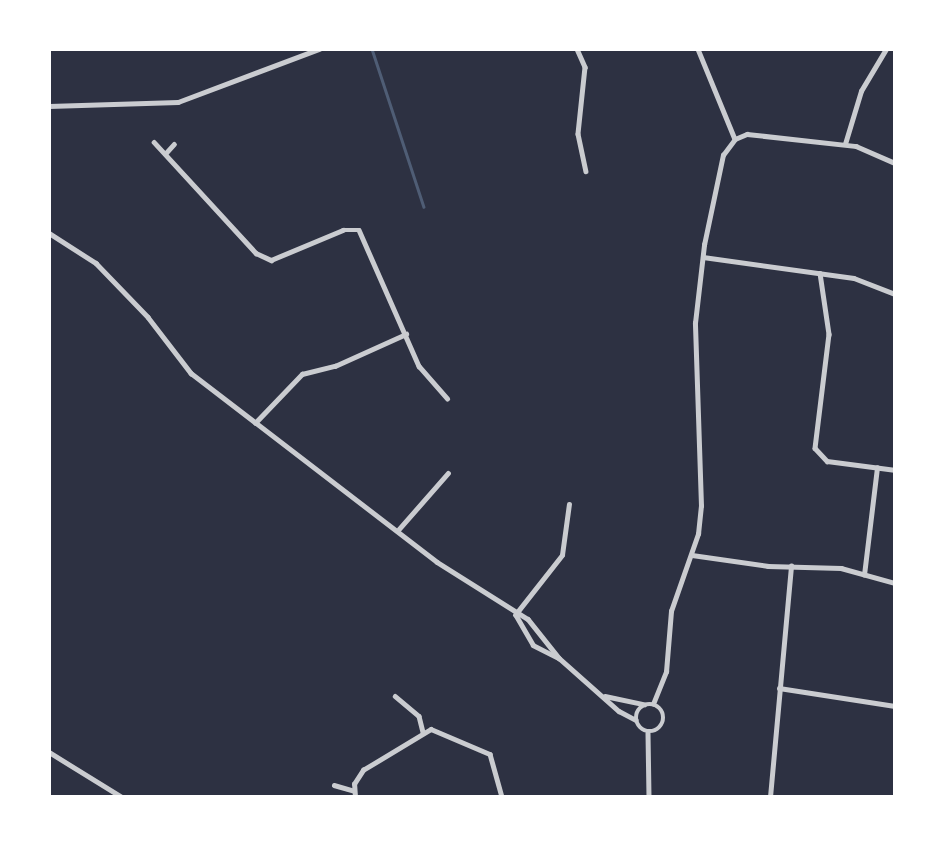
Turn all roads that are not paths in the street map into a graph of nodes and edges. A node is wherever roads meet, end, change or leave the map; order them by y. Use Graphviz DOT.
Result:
graph roads {
  1 [pos="319,49"];
  2 [pos="577,49"];
  3 [pos="698,49"];
  4 [pos="886,49"];
  5 [pos="49,106"];
  6 [pos="735,139"];
  7 [pos="154,142"];
  8 [pos="173,144"];
  9 [pos="845,145"];
  10 [pos="164,154"];
  11 [pos="895,163"];
  12 [pos="586,171"];
  13 [pos="49,233"];
  14 [pos="703,257"];
  15 [pos="820,273"];
  16 [pos="895,293"];
  17 [pos="405,334"];
  18 [pos="447,398"];
  19 [pos="255,423"];
  20 [pos="877,467"];
  21 [pos="895,470"];
  22 [pos="449,473"];
  23 [pos="569,504"];
  24 [pos="398,529"];
  25 [pos="692,555"];
  26 [pos="791,566"];
  27 [pos="863,575"];
  28 [pos="895,583"];
  29 [pos="515,615"];
  30 [pos="559,658"];
  31 [pos="779,688"];
  32 [pos="395,696"];
  33 [pos="604,696"];
  34 [pos="646,704"];
  35 [pos="653,704"];
  36 [pos="895,706"];
  37 [pos="636,720"];
  38 [pos="423,732"];
  39 [pos="648,733"];
  40 [pos="49,752"];
  41 [pos="334,785"];
  42 [pos="352,790"];
  43 [pos="122,797"];
  44 [pos="355,797"];
  45 [pos="502,797"];
  46 [pos="649,797"];
  47 [pos="770,797"];
  1 -- 5 [label="street"];
  2 -- 12 [label="street"];
  3 -- 6 [label="street"];
  4 -- 9 [label="street"];
  6 -- 9 [label="street"];
  6 -- 14 [label="street"];
  7 -- 10 [label="street"];
  8 -- 10 [label="street"];
  9 -- 11 [label="street"];
  10 -- 17 [label="street"];
  13 -- 19 [label="street"];
  14 -- 15 [label="street"];
  14 -- 25 [label="street"];
  15 -- 16 [label="street"];
  15 -- 20 [label="street"];
  17 -- 18 [label="street"];
  17 -- 19 [label="street"];
  19 -- 24 [label="street"];
  20 -- 21 [label="street"];
  20 -- 27 [label="street"];
  22 -- 24 [label="street"];
  23 -- 29 [label="street"];
  24 -- 29 [label="street"];
  25 -- 26 [label="street"];
  25 -- 35 [label="street"];
  26 -- 27 [label="street"];
  26 -- 31 [label="street"];
  27 -- 28 [label="street"];
  29 -- 30 [label="street"];
  29 -- 30 [label="street"];
  30 -- 33 [label="street"];
  31 -- 36 [label="street"];
  31 -- 47 [label="street"];
  32 -- 38 [label="street"];
  33 -- 34 [label="street"];
  33 -- 37 [label="street"];
  34 -- 35 [label="street"];
  34 -- 37 [label="street"];
  35 -- 39 [label="street"];
  37 -- 39 [label="street"];
  38 -- 42 [label="street"];
  38 -- 45 [label="street"];
  39 -- 46 [label="street"];
  40 -- 43 [label="street"];
  41 -- 42 [label="street"];
  42 -- 44 [label="street"];
}
